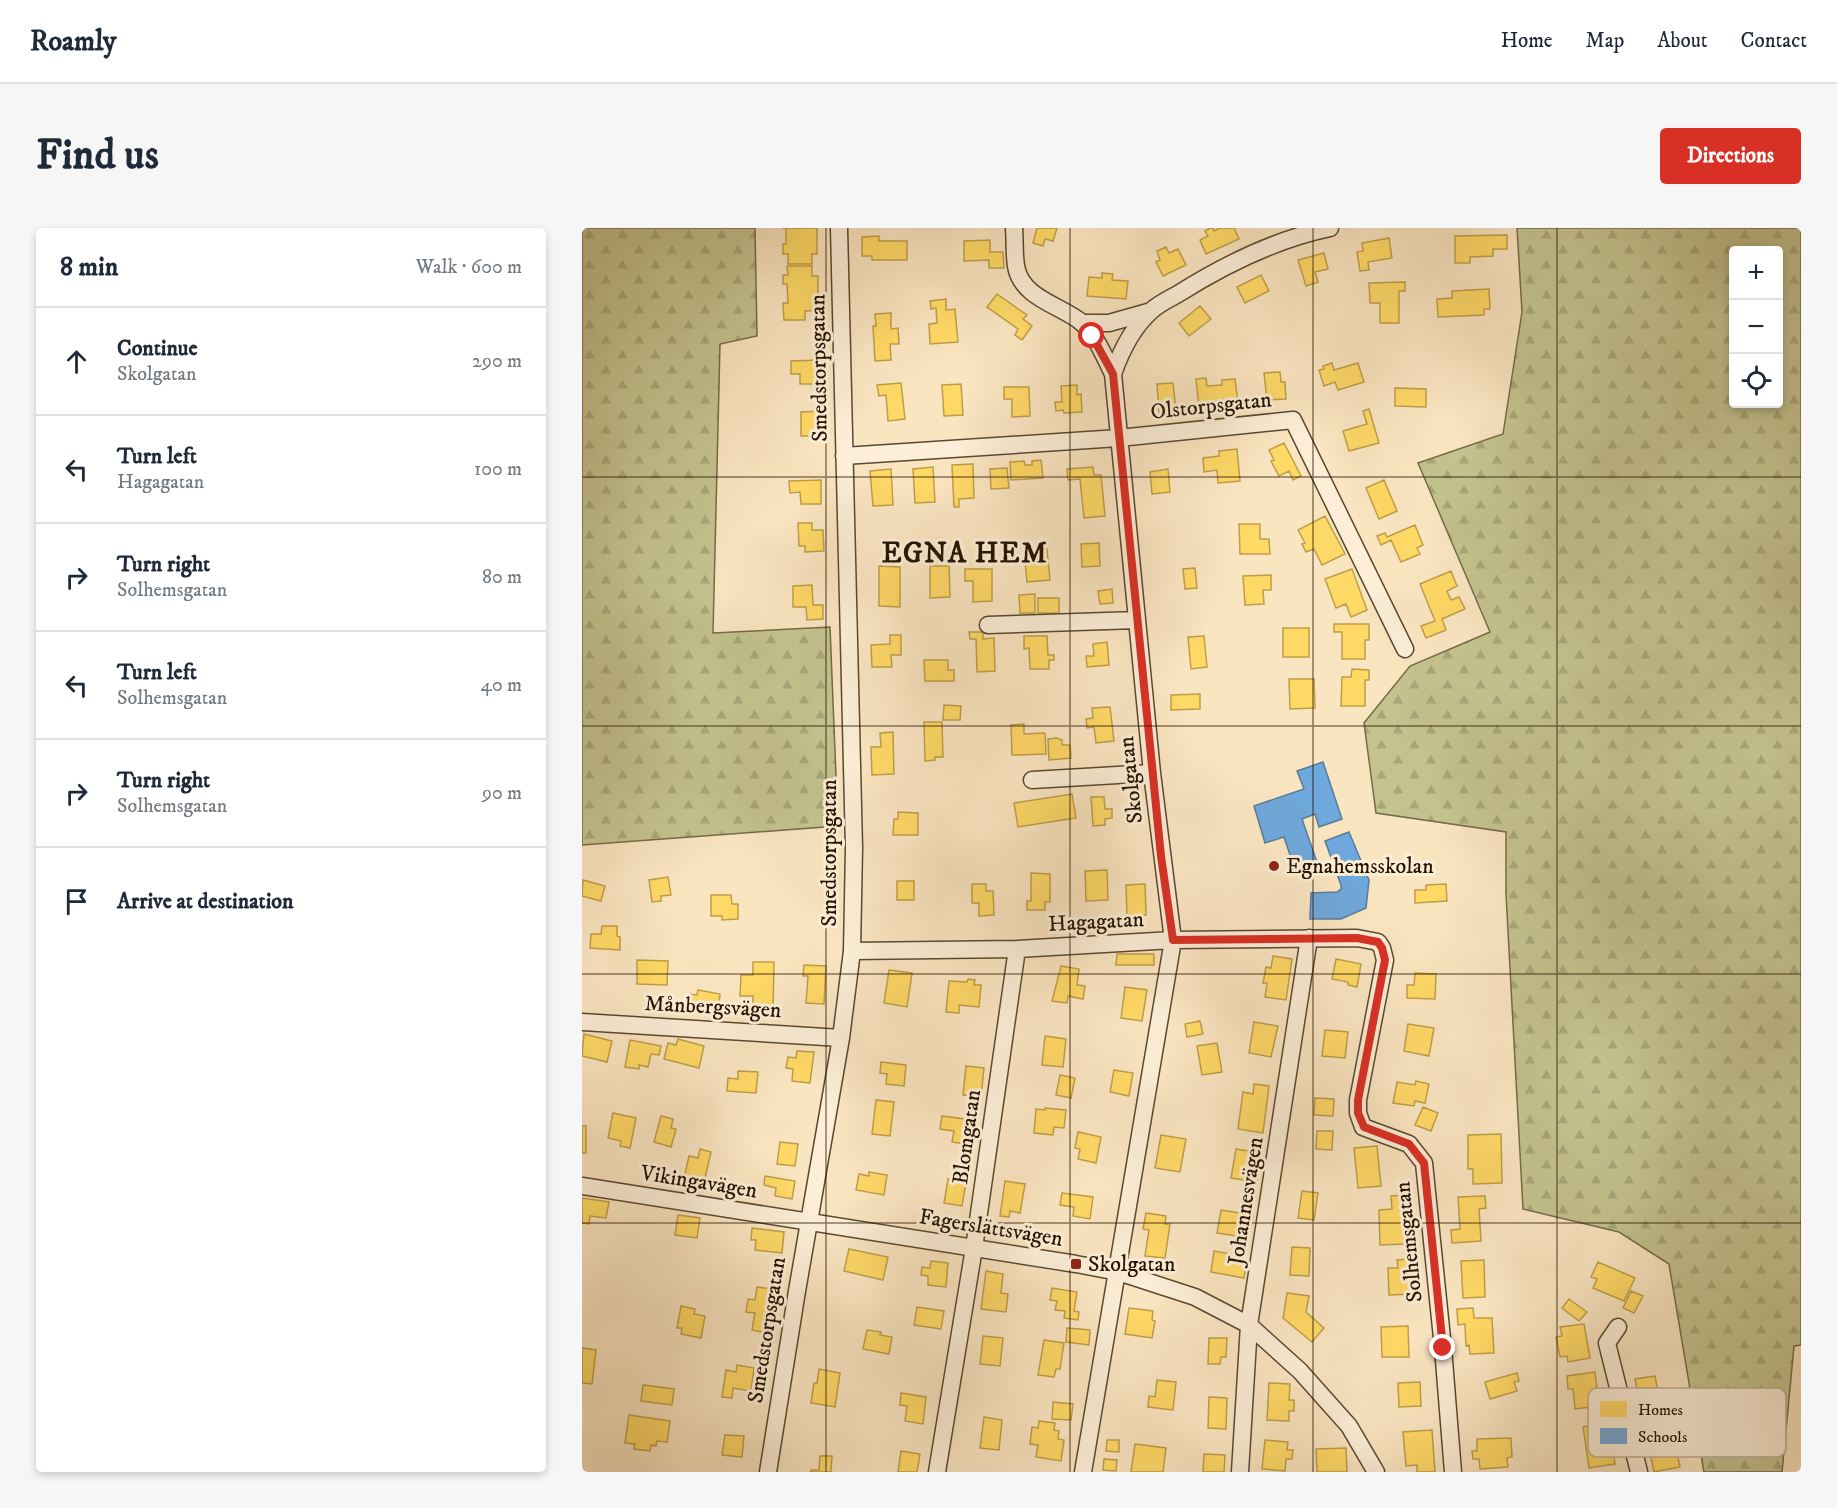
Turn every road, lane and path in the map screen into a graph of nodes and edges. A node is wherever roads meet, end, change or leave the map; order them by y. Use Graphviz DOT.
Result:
graph roads {
  1 [pos="839,228"];
  2 [pos="1014,228"];
  3 [pos="1330,228"];
  4 [pos="1152,310"];
  5 [pos="1082,323"];
  6 [pos="1113,374"];
  7 [pos="1119,438"];
  8 [pos="844,456"];
  9 [pos="1137,620"];
  10 [pos="988,625"];
  11 [pos="1405,649"];
  12 [pos="1152,773"];
  13 [pos="1032,780"];
  14 [pos="1309,938"];
  15 [pos="1173,940"];
  16 [pos="1378,942"];
  17 [pos="1017,949"];
  18 [pos="852,951"];
  19 [pos="582,1022"];
  20 [pos="841,1038"];
  21 [pos="582,1186"];
  22 [pos="808,1222"];
  23 [pos="974,1248"];
  24 [pos="1118,1272"];
  25 [pos="1249,1325"];
  26 [pos="1618,1327"];
  27 [pos="1618,1388"];
  28 [pos="1635,1457"];
  29 [pos="768,1472"];
  30 [pos="937,1472"];
  31 [pos="1083,1472"];
  32 [pos="1240,1472"];
  33 [pos="1376,1472"];
  34 [pos="1453,1472"];
  35 [pos="1639,1472"];
  1 -- 8 [label="street, Smedstorpsgatan"];
  2 -- 5 [label="street, Skolgatan"];
  3 -- 4 [label="street"];
  4 -- 5 [label="street"];
  4 -- 6 [label="street"];
  5 -- 6 [label="street, Skolgatan"];
  6 -- 7 [label="street, Skolgatan"];
  7 -- 8 [label="street, Olstorpsgatan"];
  7 -- 9 [label="street, Skolgatan"];
  7 -- 11 [label="street, Olstorpsgatan"];
  8 -- 18 [label="street, Smedstorpsgatan"];
  9 -- 10 [label="street"];
  9 -- 12 [label="street, Skolgatan"];
  12 -- 13 [label="street"];
  12 -- 15 [label="street, Skolgatan"];
  14 -- 15 [label="street, Hagagatan"];
  14 -- 16 [label="street, Hagagatan"];
  14 -- 25 [label="street, Johannesvägen"];
  15 -- 17 [label="street, Hagagatan"];
  15 -- 24 [label="street, Skolgatan"];
  16 -- 34 [label="street, Solhemsgatan"];
  17 -- 18 [label="street, Hagagatan"];
  17 -- 23 [label="street, Blomgatan"];
  18 -- 20 [label="street, Smedstorpsgatan"];
  19 -- 20 [label="street, Månbergsvägen"];
  20 -- 22 [label="street, Smedstorpsgatan"];
  21 -- 22 [label="street, Vikingavägen"];
  22 -- 23 [label="street, Fagerslättsvägen"];
  22 -- 29 [label="street, Smedstorpsgatan"];
  23 -- 24 [label="street, Fagerslättsvägen"];
  23 -- 30 [label="street, Blomgatan"];
  24 -- 25 [label="street, Fagerslättsvägen"];
  24 -- 31 [label="street, Skolgatan"];
  25 -- 32 [label="street, Johannesvägen"];
  25 -- 33 [label="street, Fagerslättsvägen"];
  26 -- 27 [label="street"];
  28 -- 35 [label="street"];
}
